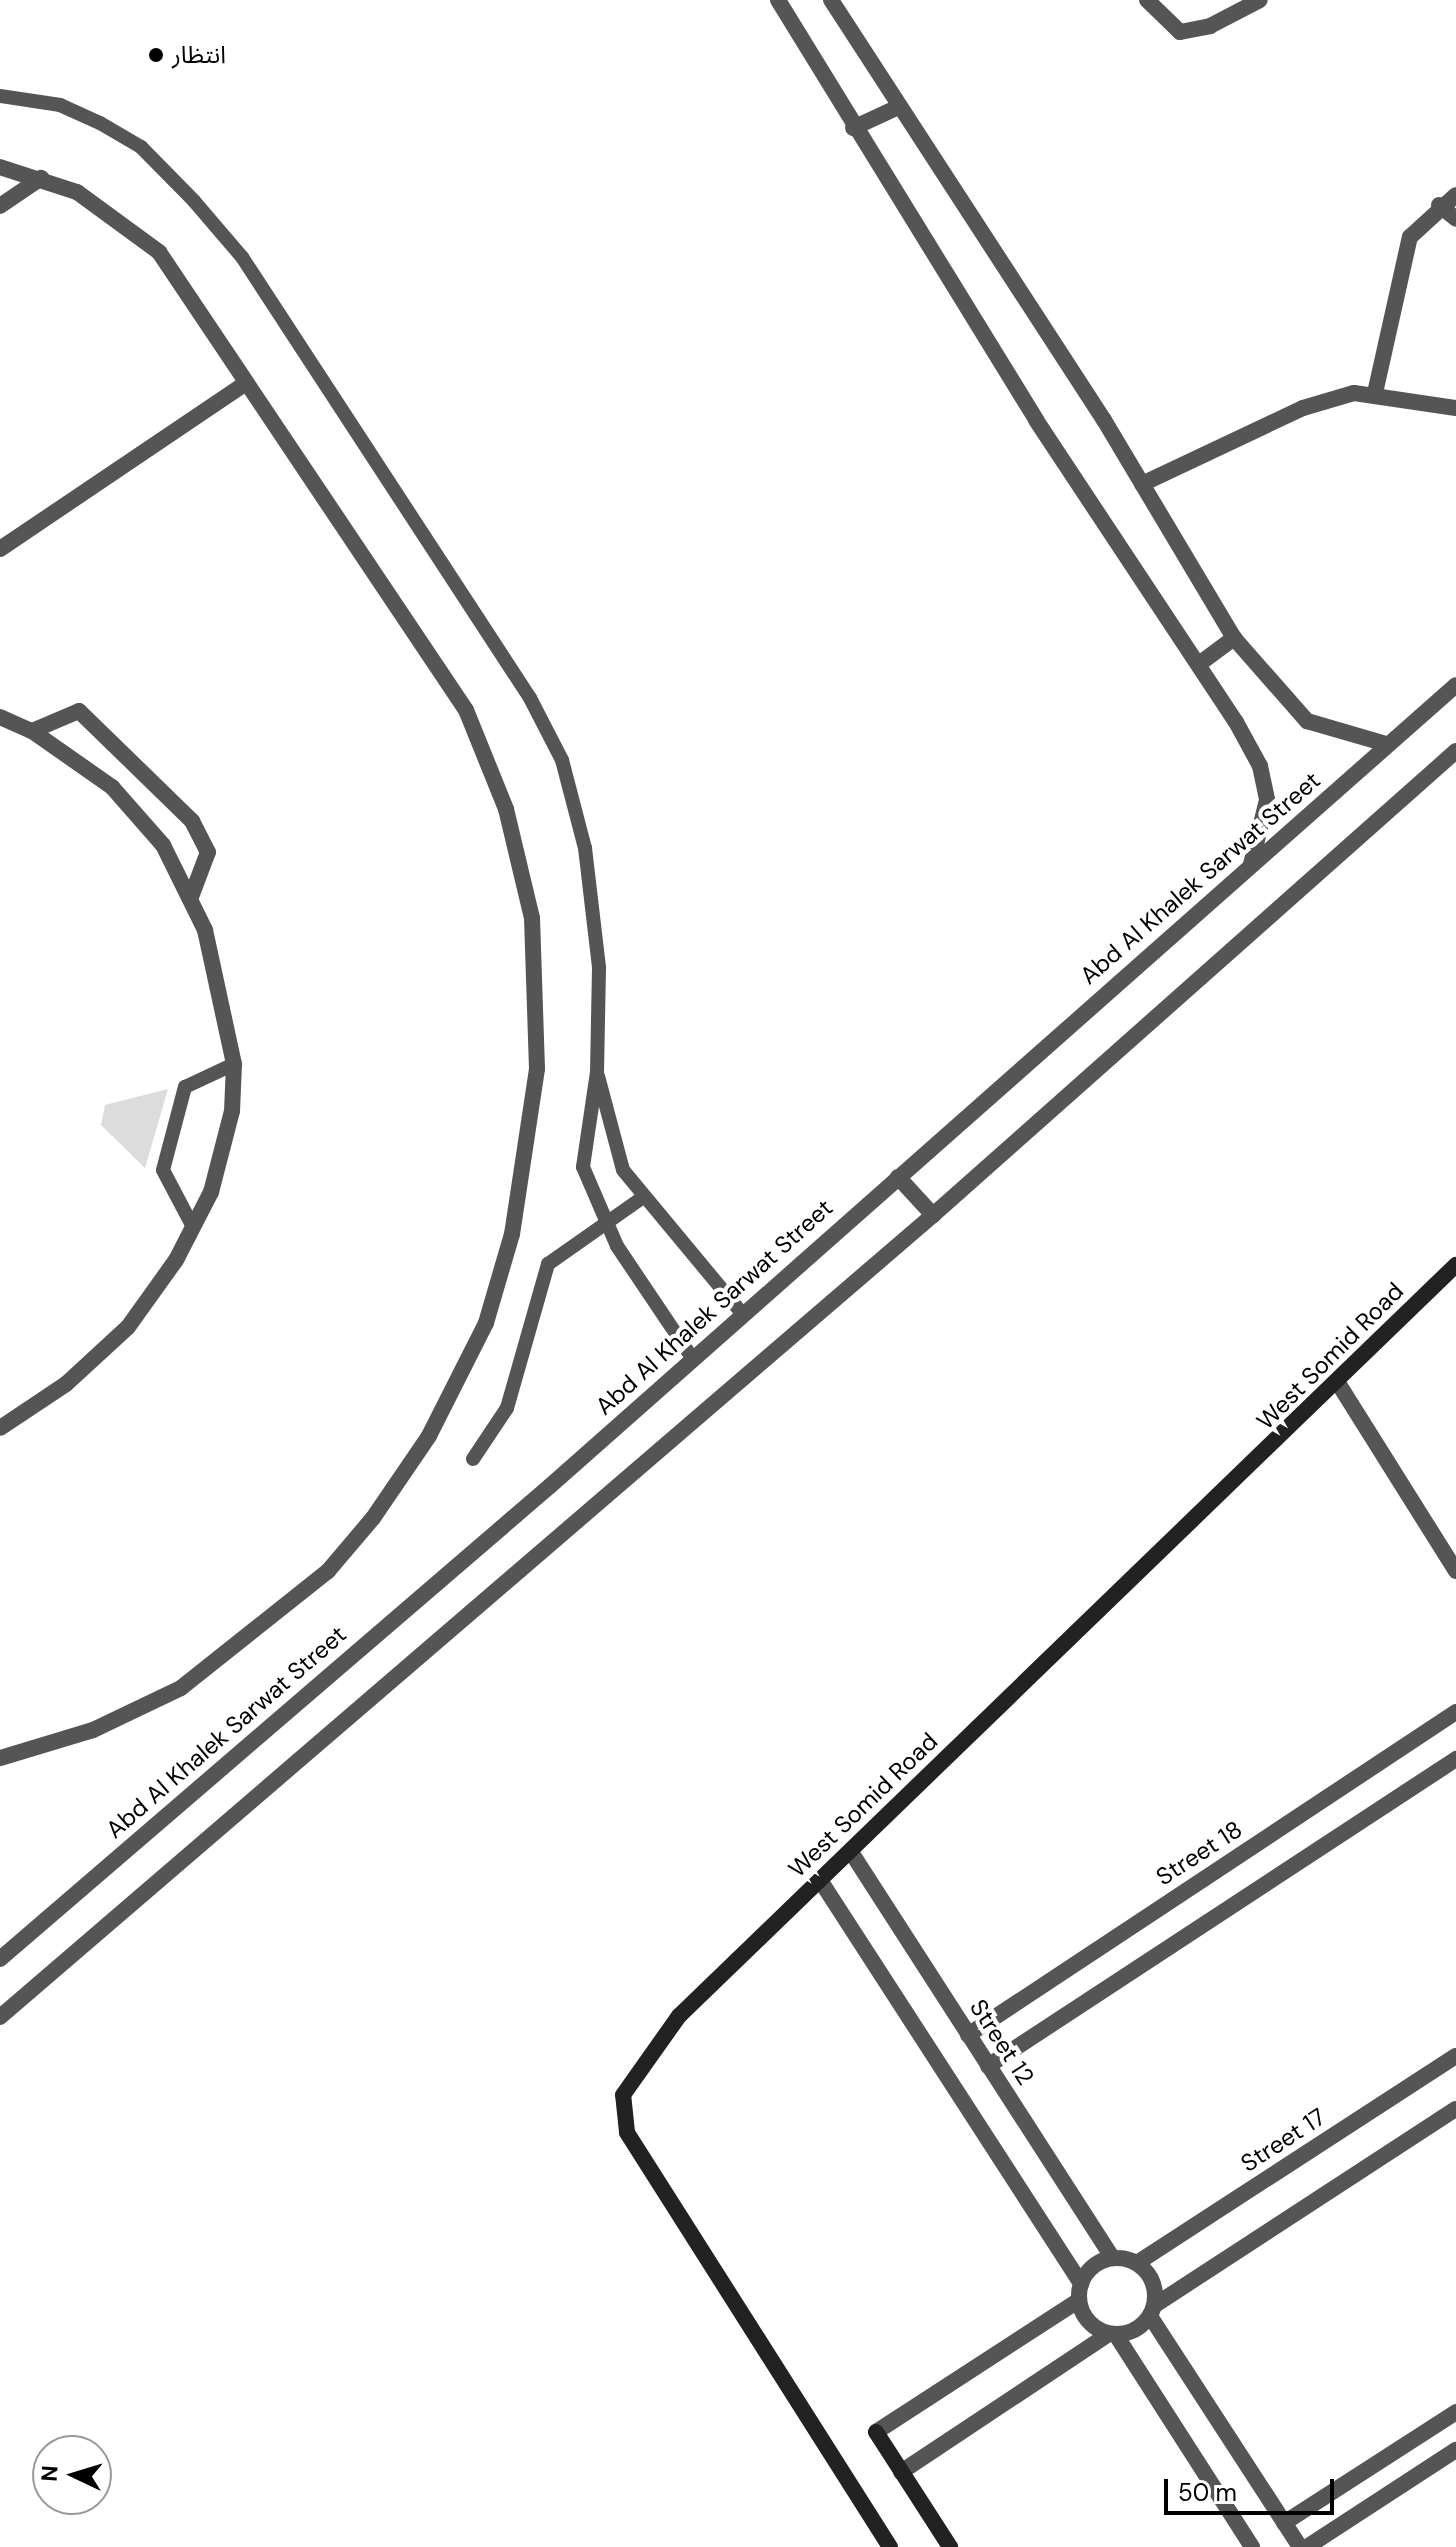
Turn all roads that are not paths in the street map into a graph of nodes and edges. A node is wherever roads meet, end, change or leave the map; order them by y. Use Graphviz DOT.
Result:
graph roads {
  1 [pos="778,0"];
  2 [pos="831,0"];
  3 [pos="1147,0"];
  4 [pos="1260,0"];
  5 [pos="0,96"];
  6 [pos="896,108"];
  7 [pos="853,128"];
  8 [pos="0,167"];
  9 [pos="41,178"];
  10 [pos="1456,195"];
  11 [pos="1439,205"];
  12 [pos="0,206"];
  13 [pos="1456,219"];
  14 [pos="246,383"];
  15 [pos="1375,393"];
  16 [pos="1456,408"];
  17 [pos="1142,484"];
  18 [pos="0,549"];
  19 [pos="1234,638"];
  20 [pos="1199,664"];
  21 [pos="1456,685"];
  22 [pos="0,717"];
  23 [pos="32,731"];
  24 [pos="1386,744"];
  25 [pos="1456,751"];
  26 [pos="1251,865"];
  27 [pos="191,897"];
  28 [pos="234,1064"];
  29 [pos="597,1072"];
  30 [pos="898,1177"];
  31 [pos="642,1198"];
  32 [pos="933,1215"];
  33 [pos="604,1220"];
  34 [pos="193,1227"];
  35 [pos="1456,1265"];
  36 [pos="741,1312"];
  37 [pos="691,1356"];
  38 [pos="1338,1383"];
  39 [pos="0,1428"];
  40 [pos="473,1459"];
  41 [pos="1456,1571"];
  42 [pos="1456,1712"];
  43 [pos="0,1758"];
  44 [pos="1456,1759"];
  45 [pos="851,1852"];
  46 [pos="820,1880"];
  47 [pos="0,1959"];
  48 [pos="0,2017"];
  49 [pos="968,2035"];
  50 [pos="1456,2056"];
  51 [pos="988,2066"];
  52 [pos="1456,2109"];
  53 [pos="1113,2258"];
  54 [pos="1137,2263"];
  55 [pos="1080,2292"];
  56 [pos="1153,2311"];
  57 [pos="1112,2335"];
  58 [pos="1456,2412"];
  59 [pos="1456,2450"];
  60 [pos="901,2472"];
  61 [pos="1284,2523"];
  62 [pos="890,2547"];
  63 [pos="950,2547"];
  64 [pos="1252,2547"];
  65 [pos="1300,2547"];
  66 [pos="1307,2547"];
  1 -- 7 [label="street"];
  2 -- 6 [label="street"];
  3 -- 4 [label="street"];
  5 -- 29 [label="lane"];
  6 -- 7 [label="street"];
  6 -- 17 [label="street"];
  7 -- 20 [label="street"];
  8 -- 9 [label="street"];
  9 -- 12 [label="street"];
  9 -- 14 [label="street"];
  10 -- 11 [label="street"];
  11 -- 13 [label="street"];
  11 -- 15 [label="street"];
  14 -- 18 [label="street"];
  14 -- 43 [label="street"];
  15 -- 16 [label="street"];
  15 -- 17 [label="street"];
  17 -- 19 [label="street"];
  19 -- 20 [label="street"];
  19 -- 24 [label="street"];
  20 -- 26 [label="street"];
  21 -- 24 [label="street, Abd Al Khalek Sarwat Street"];
  22 -- 23 [label="street"];
  23 -- 27 [label="street"];
  23 -- 27 [label="street"];
  24 -- 26 [label="street, Abd Al Khalek Sarwat Street"];
  25 -- 32 [label="street"];
  26 -- 30 [label="street, Abd Al Khalek Sarwat Street"];
  27 -- 28 [label="street"];
  28 -- 34 [label="street"];
  28 -- 34 [label="lane"];
  29 -- 31 [label="lane"];
  29 -- 33 [label="lane"];
  30 -- 32 [label="street"];
  30 -- 36 [label="street, Abd Al Khalek Sarwat Street"];
  31 -- 33 [label="lane"];
  31 -- 36 [label="lane"];
  32 -- 48 [label="street"];
  33 -- 37 [label="lane"];
  33 -- 40 [label="lane"];
  34 -- 39 [label="street"];
  35 -- 38 [label="street, West Somid Road"];
  36 -- 37 [label="street, Abd Al Khalek Sarwat Street"];
  37 -- 47 [label="street, Abd Al Khalek Sarwat Street"];
  38 -- 41 [label="street"];
  38 -- 45 [label="street, West Somid Road"];
  42 -- 49 [label="street, Street 18"];
  44 -- 51 [label="street"];
  45 -- 46 [label="street, West Somid Road"];
  45 -- 49 [label="street, Street 12"];
  46 -- 55 [label="street"];
  46 -- 62 [label="street, West Somid Road"];
  49 -- 51 [label="street, Street 12"];
  50 -- 54 [label="street, Street 17"];
  51 -- 53 [label="street, Street 12"];
  52 -- 56 [label="street"];
  53 -- 54 [label="street"];
  53 -- 55 [label="street"];
  54 -- 56 [label="street"];
  55 -- 57 [label="street"];
  55 -- 60 [label="street"];
  56 -- 57 [label="street"];
  56 -- 61 [label="street"];
  57 -- 60 [label="street"];
  57 -- 64 [label="street"];
  58 -- 61 [label="street"];
  59 -- 66 [label="street"];
  60 -- 63 [label="street"];
  61 -- 65 [label="street"];
}
